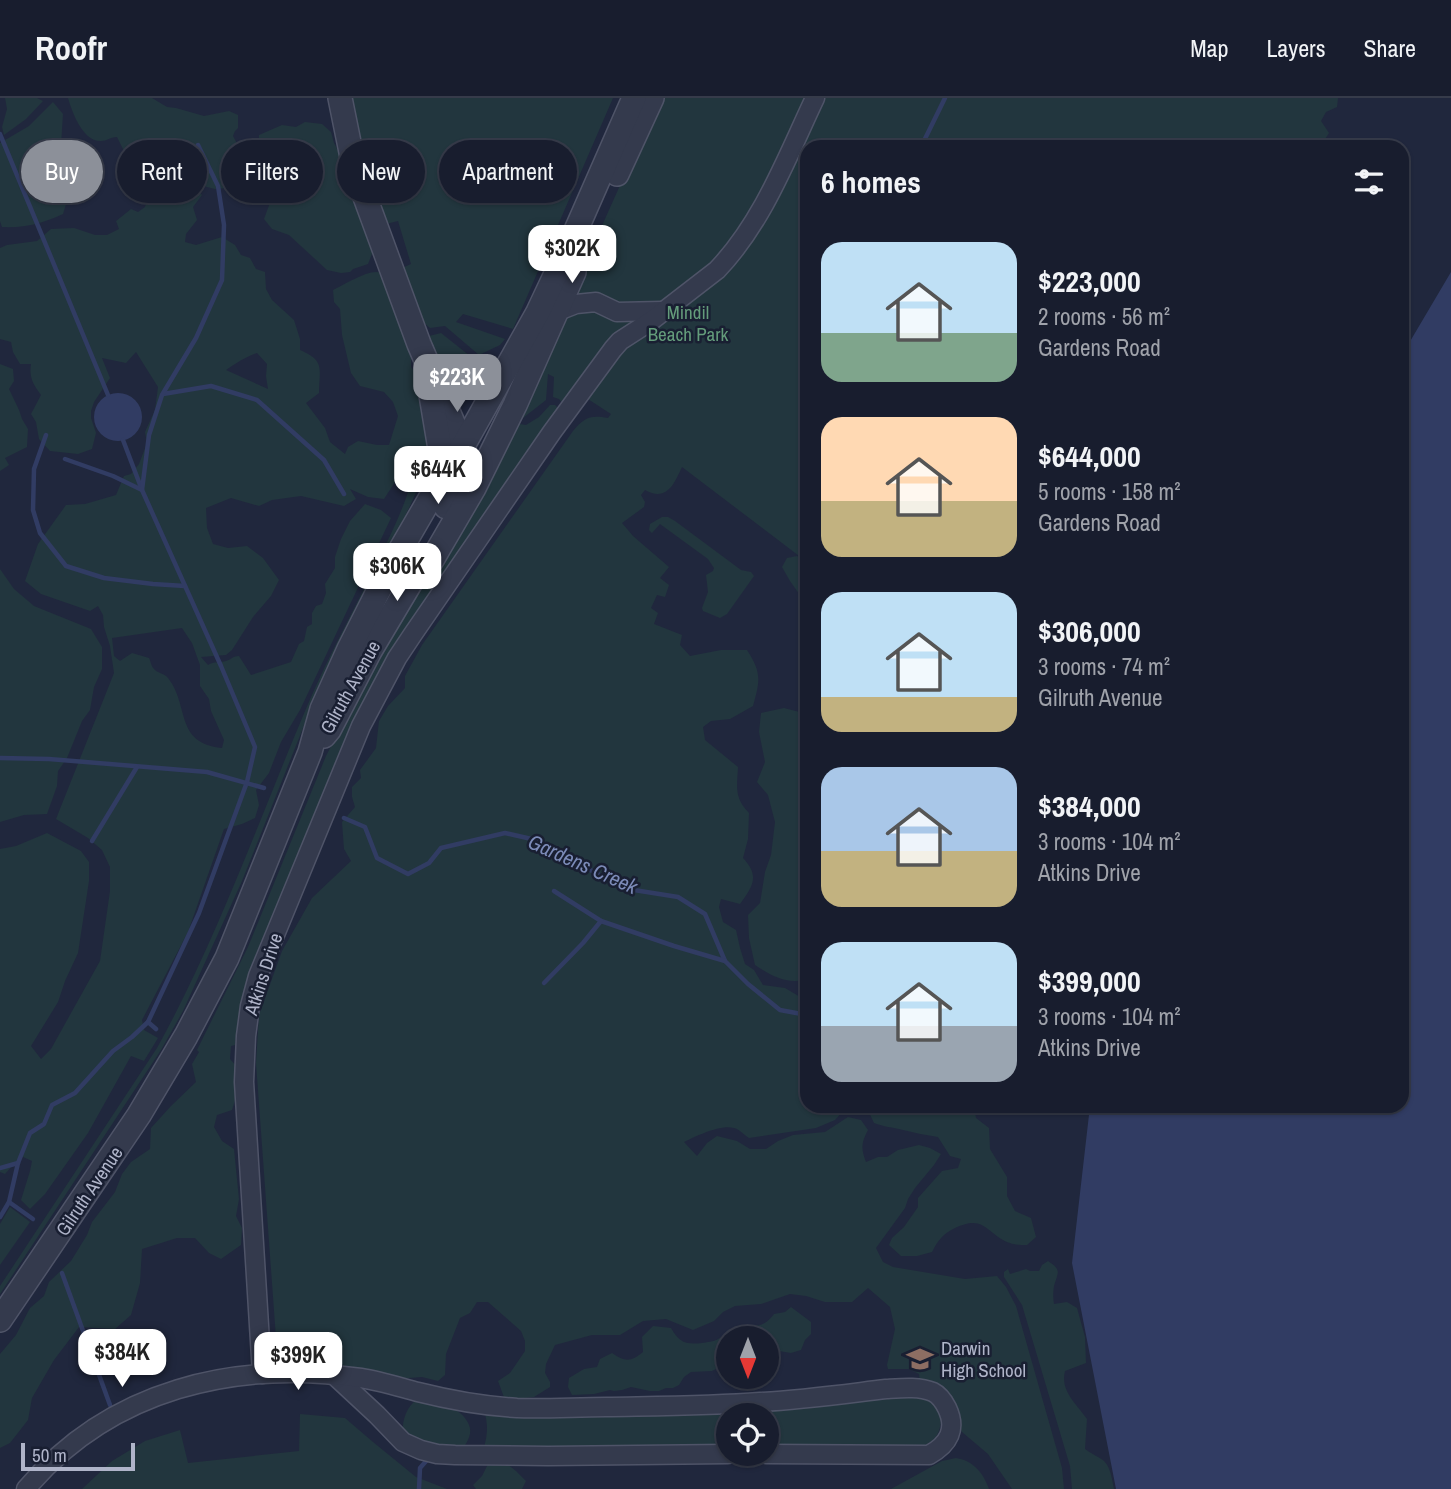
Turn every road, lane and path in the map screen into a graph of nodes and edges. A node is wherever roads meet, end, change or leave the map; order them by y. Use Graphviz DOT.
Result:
graph roads {
  1 [pos="340,98"];
  2 [pos="634,98"];
  3 [pos="652,98"];
  4 [pos="815,98"];
  5 [pos="570,244"];
  6 [pos="577,267"];
  7 [pos="596,302"];
  8 [pos="558,311"];
  9 [pos="662,311"];
  10 [pos="617,312"];
  11 [pos="620,341"];
  12 [pos="419,344"];
  13 [pos="431,368"];
  14 [pos="504,373"];
  15 [pos="463,446"];
  16 [pos="438,485"];
  17 [pos="411,582"];
  18 [pos="310,752"];
  19 [pos="0,1320"];
  20 [pos="262,1374"];
  21 [pos="335,1376"];
  22 [pos="716,1403"];
  23 [pos="720,1403"];
  24 [pos="716,1454"];
  25 [pos="779,1454"];
  26 [pos="26,1489"];
  1 -- 12 [label="street"];
  2 -- 5 [label="street, Gilruth Avenue"];
  3 -- 6 [label="street, Gilruth Avenue"];
  4 -- 9 [label="street, Atkins Drive"];
  5 -- 6 [label="street"];
  5 -- 14 [label="street, Gilruth Avenue"];
  6 -- 7 [label="street"];
  6 -- 8 [label="street, Gilruth Avenue"];
  7 -- 8 [label="street"];
  7 -- 10 [label="street"];
  8 -- 17 [label="street, Gilruth Avenue"];
  9 -- 10 [label="street"];
  9 -- 11 [label="street, Atkins Drive"];
  10 -- 11 [label="street"];
  11 -- 20 [label="street, Atkins Drive"];
  12 -- 13 [label="street"];
  12 -- 16 [label="street"];
  13 -- 14 [label="street"];
  13 -- 15 [label="street"];
  14 -- 15 [label="street, Gilruth Avenue"];
  15 -- 16 [label="street, Gilruth Avenue"];
  15 -- 17 [label="street"];
  16 -- 18 [label="street, Gilruth Avenue"];
  17 -- 18 [label="street, Gilruth Avenue"];
  18 -- 19 [label="street, Gilruth Avenue"];
  20 -- 21 [label="street"];
  20 -- 26 [label="street"];
  21 -- 22 [label="street"];
  21 -- 24 [label="street"];
  23 -- 25 [label="street"];
}
